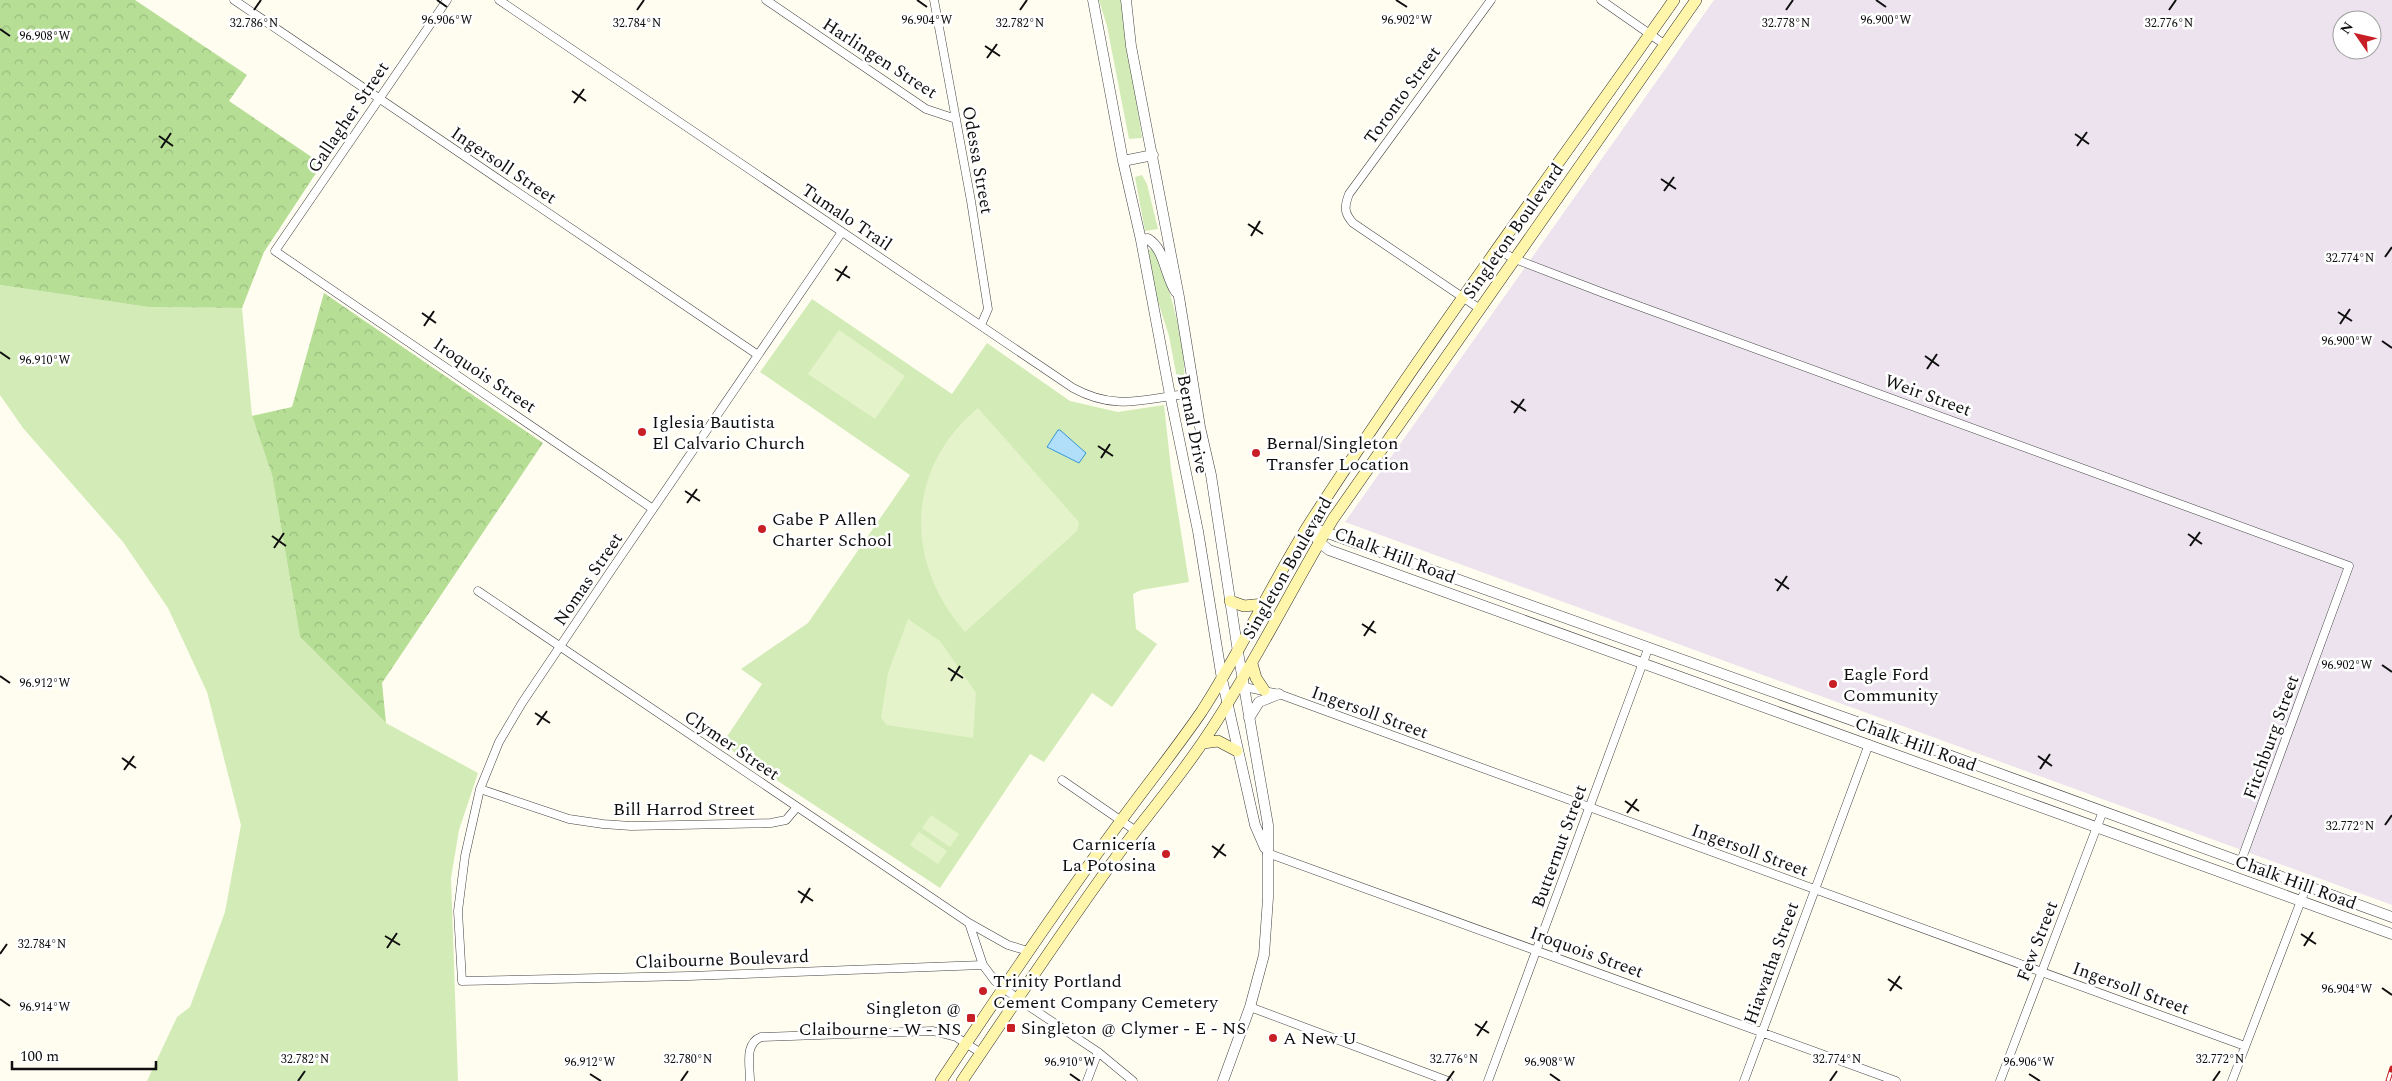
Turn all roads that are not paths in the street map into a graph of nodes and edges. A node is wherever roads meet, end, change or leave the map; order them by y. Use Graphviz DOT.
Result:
graph roads {
  1 [pos="234,0"];
  2 [pos="447,0"];
  3 [pos="499,0"];
  4 [pos="766,0"];
  5 [pos="934,0"];
  6 [pos="1093,0"];
  7 [pos="1126,0"];
  8 [pos="1490,0"];
  9 [pos="1601,0"];
  10 [pos="1674,0"];
  11 [pos="1696,0"];
  12 [pos="1650,34"];
  13 [pos="1664,44"];
  14 [pos="379,99"];
  15 [pos="956,119"];
  16 [pos="1153,155"];
  17 [pos="1123,161"];
  18 [pos="842,232"];
  19 [pos="1141,240"];
  20 [pos="1498,250"];
  21 [pos="275,251"];
  22 [pos="1514,259"];
  23 [pos="1179,297"];
  24 [pos="1464,298"];
  25 [pos="1480,309"];
  26 [pos="982,325"];
  27 [pos="758,355"];
  28 [pos="1195,393"];
  29 [pos="1170,395"];
  30 [pos="653,509"];
  31 [pos="1308,526"];
  32 [pos="1326,532"];
  33 [pos="1319,542"];
  34 [pos="2349,566"];
  35 [pos="478,591"];
  36 [pos="1230,601"];
  37 [pos="1264,604"];
  38 [pos="560,647"];
  39 [pos="1648,649"];
  40 [pos="1238,652"];
  41 [pos="1252,664"];
  42 [pos="1642,664"];
  43 [pos="1222,679"];
  44 [pos="1243,683"];
  45 [pos="1264,690"];
  46 [pos="1279,694"];
  47 [pos="1800,702"];
  48 [pos="1227,705"];
  49 [pos="1832,713"];
  50 [pos="1794,717"];
  51 [pos="1249,718"];
  52 [pos="1826,728"];
  53 [pos="1202,743"];
  54 [pos="1869,744"];
  55 [pos="1237,750"];
  56 [pos="1998,774"];
  57 [pos="1062,780"];
  58 [pos="480,789"];
  59 [pos="1992,790"];
  60 [pos="797,807"];
  61 [pos="1588,808"];
  62 [pos="2103,811"];
  63 [pos="1121,820"];
  64 [pos="2097,828"];
  65 [pos="1136,831"];
  66 [pos="1268,853"];
  67 [pos="2241,862"];
  68 [pos="2306,885"];
  69 [pos="1814,890"];
  70 [pos="2301,901"];
  71 [pos="2392,917"];
  72 [pos="969,923"];
  73 [pos="2392,934"];
  74 [pos="1537,950"];
  75 [pos="1028,951"];
  76 [pos="983,965"];
  77 [pos="2042,971"];
  78 [pos="462,981"];
  79 [pos="1003,988"];
  80 [pos="1018,999"];
  81 [pos="1250,1007"];
  82 [pos="1762,1032"];
  83 [pos="966,1043"];
  84 [pos="2245,1046"];
  85 [pos="1098,1052"];
  86 [pos="981,1053"];
  87 [pos="750,1081"];
  88 [pos="941,1081"];
  89 [pos="962,1081"];
  90 [pos="1087,1081"];
  91 [pos="1133,1081"];
  92 [pos="1223,1081"];
  93 [pos="1448,1081"];
  94 [pos="1488,1081"];
  95 [pos="1744,1081"];
  96 [pos="1896,1081"];
  97 [pos="2000,1081"];
  98 [pos="2232,1081"];
  1 -- 14 [label="street, Ingersoll Street"];
  2 -- 14 [label="street, Gallagher Street"];
  3 -- 18 [label="street, Tumalo Trail"];
  4 -- 15 [label="street, Harlingen Street"];
  5 -- 15 [label="street, Odessa Street"];
  6 -- 17 [label="street, Bernal Drive"];
  7 -- 16 [label="street, Bernal Drive"];
  8 -- 24 [label="street, Toronto Street"];
  9 -- 12 [label="street"];
  10 -- 12 [label="main road, Singleton Boulevard"];
  11 -- 13 [label="main road, Singleton Boulevard"];
  12 -- 13 [label="street"];
  12 -- 20 [label="main road, Singleton Boulevard"];
  13 -- 22 [label="main road, Singleton Boulevard"];
  14 -- 21 [label="street, Gallagher Street"];
  14 -- 27 [label="street, Ingersoll Street"];
  15 -- 26 [label="street, Odessa Street"];
  16 -- 17 [label="street"];
  16 -- 23 [label="street, Bernal Drive"];
  17 -- 19 [label="street, Bernal Drive"];
  18 -- 26 [label="street, Tumalo Trail"];
  18 -- 27 [label="street, Nomas Street"];
  19 -- 23 [label="street"];
  19 -- 29 [label="street, Bernal Drive"];
  20 -- 22 [label="street, Weir Street"];
  20 -- 24 [label="main road, Singleton Boulevard"];
  21 -- 30 [label="street, Iroquois Street"];
  22 -- 25 [label="main road, Singleton Boulevard"];
  22 -- 34 [label="street, Weir Street"];
  23 -- 28 [label="street, Bernal Drive"];
  24 -- 25 [label="street"];
  24 -- 31 [label="main road, Singleton Boulevard"];
  25 -- 32 [label="main road, Singleton Boulevard"];
  26 -- 29 [label="street, Tumalo Trail"];
  27 -- 30 [label="street, Nomas Street"];
  28 -- 29 [label="street, Tumalo Trail"];
  28 -- 36 [label="street, Bernal Drive"];
  29 -- 43 [label="street, Bernal Drive"];
  30 -- 38 [label="street, Nomas Street"];
  31 -- 32 [label="street, Chalk Hill Road"];
  31 -- 33 [label="street, Chalk Hill Road"];
  31 -- 37 [label="main road, Singleton Boulevard"];
  32 -- 33 [label="main road, Singleton Boulevard"];
  32 -- 39 [label="street, Chalk Hill Road"];
  33 -- 41 [label="main road, Singleton Boulevard"];
  33 -- 42 [label="street, Chalk Hill Road"];
  34 -- 67 [label="street, Fitchburg Street"];
  35 -- 38 [label="street, Clymer Street"];
  36 -- 37 [label="main road"];
  36 -- 40 [label="street, Bernal Drive"];
  37 -- 40 [label="main road, Singleton Boulevard"];
  38 -- 58 [label="street, Nomas Street"];
  38 -- 60 [label="street, Clymer Street"];
  39 -- 42 [label="street, Butternut Street"];
  39 -- 47 [label="street, Chalk Hill Road"];
  40 -- 43 [label="main road, Singleton Boulevard"];
  40 -- 44 [label="street, Bernal Drive"];
  41 -- 44 [label="main road, Singleton Boulevard"];
  41 -- 45 [label="main road"];
  42 -- 50 [label="street, Chalk Hill Road"];
  42 -- 61 [label="street, Butternut Street"];
  43 -- 48 [label="street, Bernal Drive"];
  43 -- 63 [label="main road, Singleton Boulevard"];
  44 -- 45 [label="street, Ingersoll Street"];
  44 -- 48 [label="main road, Singleton Boulevard"];
  44 -- 51 [label="street, Bernal Drive"];
  45 -- 46 [label="street, Ingersoll Street"];
  46 -- 51 [label="street"];
  46 -- 61 [label="street, Ingersoll Street"];
  47 -- 49 [label="street, Chalk Hill Road"];
  47 -- 50 [label="street"];
  48 -- 53 [label="main road, Singleton Boulevard"];
  48 -- 55 [label="street, Bernal Drive"];
  49 -- 52 [label="street"];
  49 -- 56 [label="street, Chalk Hill Road"];
  50 -- 52 [label="street, Chalk Hill Road"];
  51 -- 66 [label="street, Bernal Drive"];
  52 -- 54 [label="street, Chalk Hill Road"];
  53 -- 55 [label="main road"];
  53 -- 65 [label="main road, Singleton Boulevard"];
  54 -- 59 [label="street, Chalk Hill Road"];
  54 -- 69 [label="street, Hiawatha Street"];
  55 -- 66 [label="street, Bernal Drive"];
  56 -- 59 [label="street"];
  56 -- 62 [label="street, Chalk Hill Road"];
  57 -- 63 [label="street"];
  58 -- 60 [label="street, Bill Harrod Street"];
  58 -- 78 [label="street, Nomas Street"];
  59 -- 64 [label="street, Chalk Hill Road"];
  60 -- 72 [label="street, Clymer Street"];
  61 -- 69 [label="street, Ingersoll Street"];
  61 -- 74 [label="street, Butternut Street"];
  62 -- 64 [label="street, Few Street"];
  62 -- 67 [label="street, Chalk Hill Road"];
  63 -- 65 [label="street"];
  63 -- 75 [label="main road, Singleton Boulevard"];
  64 -- 70 [label="street, Chalk Hill Road"];
  64 -- 77 [label="street, Few Street"];
  65 -- 80 [label="main road, Singleton Boulevard"];
  66 -- 74 [label="street, Iroquois Street"];
  66 -- 81 [label="street, Bernal Drive"];
  67 -- 68 [label="street, Chalk Hill Road"];
  68 -- 70 [label="street"];
  68 -- 71 [label="street, Chalk Hill Road"];
  69 -- 77 [label="street, Ingersoll Street"];
  69 -- 82 [label="street, Hiawatha Street"];
  70 -- 73 [label="street, Chalk Hill Road"];
  70 -- 84 [label="street"];
  72 -- 75 [label="street, Clymer Street"];
  72 -- 76 [label="street"];
  74 -- 82 [label="street, Iroquois Street"];
  74 -- 94 [label="street, Butternut Street"];
  75 -- 79 [label="main road, Singleton Boulevard"];
  76 -- 78 [label="street, Claibourne Boulevard"];
  76 -- 79 [label="street"];
  77 -- 84 [label="street, Ingersoll Street"];
  77 -- 97 [label="street, Few Street"];
  79 -- 80 [label="street"];
  79 -- 83 [label="main road, Singleton Boulevard"];
  80 -- 85 [label="street"];
  80 -- 86 [label="main road, Singleton Boulevard"];
  81 -- 92 [label="street, Bernal Drive"];
  81 -- 93 [label="street"];
  82 -- 95 [label="street, Hiawatha Street"];
  82 -- 96 [label="street, Iroquois Street"];
  83 -- 86 [label="street"];
  83 -- 87 [label="street"];
  83 -- 88 [label="main road, Singleton Boulevard"];
  84 -- 98 [label="street"];
  85 -- 90 [label="street"];
  85 -- 91 [label="street"];
  86 -- 89 [label="main road, Singleton Boulevard"];
}
